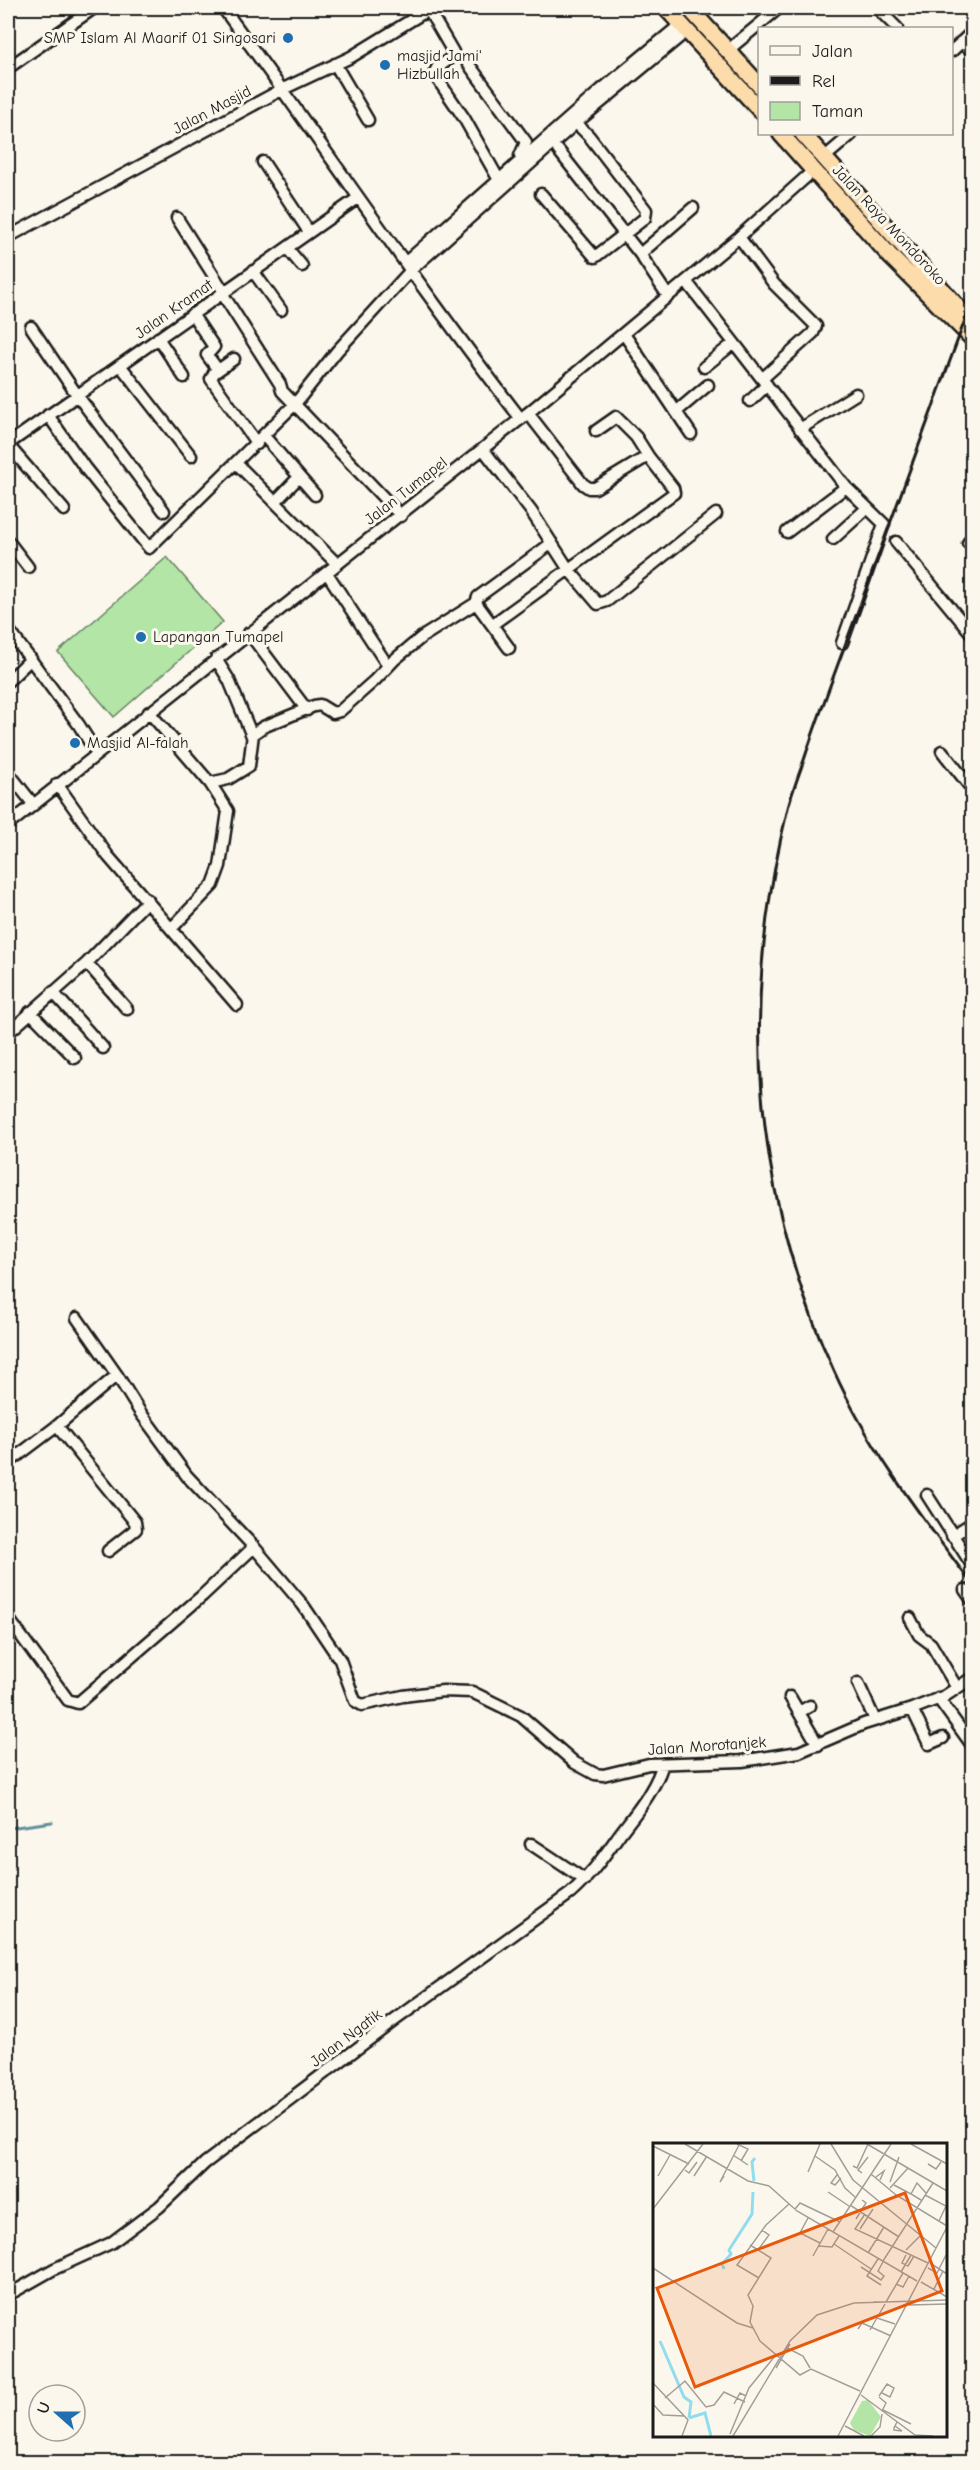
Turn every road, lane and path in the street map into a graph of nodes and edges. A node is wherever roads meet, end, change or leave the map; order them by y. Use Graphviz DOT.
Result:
graph roads {
  1 [pos="94,8"];
  2 [pos="223,8"];
  3 [pos="429,8"];
  4 [pos="666,8"];
  5 [pos="779,8"];
  6 [pos="877,8"];
  7 [pos="696,10"];
  8 [pos="893,27"];
  9 [pos="684,28"];
  10 [pos="972,32"];
  11 [pos="961,42"];
  12 [pos="953,49"];
  13 [pos="727,51"];
  14 [pos="972,51"];
  15 [pos="467,62"];
  16 [pos="335,64"];
  17 [pos="8,68"];
  18 [pos="758,85"];
  19 [pos="283,89"];
  20 [pos="758,110"];
  21 [pos="368,120"];
  22 [pos="576,123"];
  23 [pos="781,135"];
  24 [pos="804,135"];
  25 [pos="851,135"];
  26 [pos="558,150"];
  27 [pos="825,157"];
  28 [pos="263,162"];
  29 [pos="525,162"];
  30 [pos="814,170"];
  31 [pos="499,180"];
  32 [pos="541,195"];
  33 [pos="358,198"];
  34 [pos="693,208"];
  35 [pos="177,218"];
  36 [pos="309,232"];
  37 [pos="624,233"];
  38 [pos="8,237"];
  39 [pos="739,237"];
  40 [pos="905,246"];
  41 [pos="287,248"];
  42 [pos="640,254"];
  43 [pos="892,258"];
  44 [pos="302,266"];
  45 [pos="409,266"];
  46 [pos="253,271"];
  47 [pos="686,281"];
  48 [pos="223,293"];
  49 [pos="668,296"];
  50 [pos="281,310"];
  51 [pos="192,314"];
  52 [pos="972,323"];
  53 [pos="31,327"];
  54 [pos="624,334"];
  55 [pos="158,338"];
  56 [pos="972,338"];
  57 [pos="734,343"];
  58 [pos="234,359"];
  59 [pos="120,364"];
  60 [pos="704,367"];
  61 [pos="218,370"];
  62 [pos="184,377"];
  63 [pos="765,382"];
  64 [pos="708,385"];
  65 [pos="856,394"];
  66 [pos="77,395"];
  67 [pos="288,397"];
  68 [pos="750,401"];
  69 [pos="676,412"];
  70 [pos="48,415"];
  71 [pos="524,416"];
  72 [pos="800,429"];
  73 [pos="596,431"];
  74 [pos="691,434"];
  75 [pos="258,439"];
  76 [pos="8,444"];
  77 [pos="483,449"];
  78 [pos="191,456"];
  79 [pos="648,456"];
  80 [pos="236,463"];
  81 [pos="299,477"];
  82 [pos="846,487"];
  83 [pos="315,495"];
  84 [pos="275,502"];
  85 [pos="866,509"];
  86 [pos="64,510"];
  87 [pos="164,511"];
  88 [pos="716,514"];
  89 [pos="400,516"];
  90 [pos="787,532"];
  91 [pos="833,539"];
  92 [pos="8,541"];
  93 [pos="896,542"];
  94 [pos="552,543"];
  95 [pos="337,564"];
  96 [pos="28,567"];
  97 [pos="570,570"];
  98 [pos="327,573"];
  99 [pos="476,603"];
  100 [pos="493,624"];
  101 [pos="8,629"];
  102 [pos="249,633"];
  103 [pos="972,634"];
  104 [pos="842,643"];
  105 [pos="509,648"];
  106 [pos="28,655"];
  107 [pos="216,659"];
  108 [pos="388,666"];
  109 [pos="8,681"];
  110 [pos="307,710"];
  111 [pos="149,712"];
  112 [pos="252,736"];
  113 [pos="942,751"];
  114 [pos="97,754"];
  115 [pos="8,772"];
  116 [pos="210,783"];
  117 [pos="57,784"];
  118 [pos="972,789"];
  119 [pos="33,804"];
  120 [pos="8,825"];
  121 [pos="148,900"];
  122 [pos="171,929"];
  123 [pos="87,963"];
  124 [pos="53,992"];
  125 [pos="237,1005"];
  126 [pos="127,1009"];
  127 [pos="30,1012"];
  128 [pos="8,1033"];
  129 [pos="103,1048"];
  130 [pos="75,1058"];
  131 [pos="77,1318"];
  132 [pos="117,1376"];
  133 [pos="57,1426"];
  134 [pos="8,1462"];
  135 [pos="927,1496"];
  136 [pos="972,1523"];
  137 [pos="952,1536"];
  138 [pos="254,1547"];
  139 [pos="108,1551"];
  140 [pos="972,1565"];
  141 [pos="965,1590"];
  142 [pos="972,1600"];
  143 [pos="8,1618"];
  144 [pos="910,1618"];
  145 [pos="972,1678"];
  146 [pos="858,1683"];
  147 [pos="957,1688"];
  148 [pos="790,1697"];
  149 [pos="938,1698"];
  150 [pos="810,1706"];
  151 [pos="912,1709"];
  152 [pos="798,1712"];
  153 [pos="875,1720"];
  154 [pos="943,1738"];
  155 [pos="818,1745"];
  156 [pos="972,1745"];
  157 [pos="663,1764"];
  158 [pos="531,1844"];
  159 [pos="585,1880"];
  160 [pos="8,2295"];
  1 -- 17 [label="street"];
  2 -- 19 [label="street"];
  3 -- 16 [label="street, Jalan Masjid"];
  3 -- 31 [label="street"];
  4 -- 9 [label="highway"];
  5 -- 13 [label="street"];
  6 -- 8 [label="street"];
  7 -- 13 [label="highway"];
  9 -- 20 [label="highway"];
  9 -- 22 [label="street"];
  9 -- 29 [label="street"];
  10 -- 11 [label="street"];
  11 -- 12 [label="street"];
  11 -- 14 [label="street"];
  13 -- 18 [label="highway"];
  15 -- 29 [label="street"];
  16 -- 19 [label="street, Jalan Masjid"];
  16 -- 21 [label="street"];
  19 -- 33 [label="street"];
  19 -- 38 [label="street, Jalan Masjid"];
  22 -- 29 [label="street"];
  22 -- 37 [label="street"];
  23 -- 30 [label="highway, Jalan Raya Mondoroko"];
  24 -- 27 [label="highway, Jalan Raya Mondoroko"];
  25 -- 27 [label="street"];
  26 -- 37 [label="street"];
  27 -- 40 [label="highway, Jalan Raya Mondoroko"];
  28 -- 36 [label="street"];
  29 -- 31 [label="street"];
  29 -- 45 [label="street"];
  30 -- 39 [label="street, Jalan Tumapel"];
  30 -- 43 [label="highway, Jalan Raya Mondoroko"];
  31 -- 45 [label="street"];
  32 -- 37 [label="street"];
  33 -- 36 [label="street, Jalan Kramat"];
  33 -- 45 [label="street"];
  34 -- 42 [label="street"];
  35 -- 48 [label="street"];
  36 -- 41 [label="street, Jalan Kramat"];
  37 -- 42 [label="street"];
  39 -- 47 [label="street, Jalan Tumapel"];
  39 -- 63 [label="street"];
  40 -- 43 [label="highway"];
  40 -- 52 [label="highway, Jalan Raya Mondoroko"];
  41 -- 44 [label="street"];
  41 -- 46 [label="street, Jalan Kramat"];
  42 -- 49 [label="street"];
  43 -- 56 [label="highway, Jalan Raya Mondoroko"];
  45 -- 67 [label="street"];
  45 -- 71 [label="street"];
  46 -- 48 [label="street, Jalan Kramat"];
  46 -- 50 [label="street"];
  47 -- 49 [label="street, Jalan Tumapel"];
  47 -- 57 [label="street"];
  48 -- 51 [label="street, Jalan Kramat"];
  48 -- 67 [label="street"];
  49 -- 54 [label="street, Jalan Tumapel"];
  51 -- 55 [label="street, Jalan Kramat"];
  51 -- 61 [label="street"];
  53 -- 66 [label="street"];
  54 -- 69 [label="street"];
  54 -- 71 [label="street, Jalan Tumapel"];
  55 -- 59 [label="street, Jalan Kramat"];
  55 -- 62 [label="street"];
  57 -- 60 [label="street"];
  57 -- 63 [label="street"];
  58 -- 61 [label="street"];
  59 -- 66 [label="street, Jalan Kramat"];
  59 -- 78 [label="street"];
  61 -- 75 [label="street"];
  63 -- 68 [label="street"];
  63 -- 72 [label="street"];
  64 -- 69 [label="street"];
  65 -- 72 [label="street"];
  66 -- 70 [label="street, Jalan Kramat"];
  66 -- 87 [label="street"];
  67 -- 75 [label="street"];
  67 -- 89 [label="street"];
  69 -- 74 [label="street"];
  70 -- 76 [label="street, Jalan Kramat"];
  70 -- 80 [label="street"];
  71 -- 77 [label="street, Jalan Tumapel"];
  71 -- 79 [label="street"];
  72 -- 82 [label="street"];
  73 -- 79 [label="street"];
  75 -- 80 [label="street"];
  75 -- 81 [label="street"];
  76 -- 86 [label="street"];
  77 -- 89 [label="street, Jalan Tumapel"];
  77 -- 94 [label="street"];
  79 -- 97 [label="street"];
  80 -- 84 [label="street"];
  81 -- 83 [label="street"];
  81 -- 84 [label="street"];
  82 -- 85 [label="street"];
  82 -- 90 [label="street"];
  84 -- 95 [label="street"];
  85 -- 91 [label="street"];
  85 -- 104 [label="street"];
  88 -- 97 [label="street"];
  89 -- 95 [label="street, Jalan Tumapel"];
  92 -- 96 [label="street"];
  93 -- 103 [label="street"];
  94 -- 97 [label="street"];
  94 -- 99 [label="street"];
  95 -- 98 [label="street, Jalan Tumapel"];
  97 -- 100 [label="street"];
  98 -- 102 [label="street, Jalan Tumapel"];
  98 -- 108 [label="street"];
  99 -- 100 [label="street"];
  99 -- 108 [label="street"];
  100 -- 105 [label="street"];
  101 -- 106 [label="street"];
  102 -- 107 [label="street, Jalan Tumapel"];
  102 -- 110 [label="street"];
  106 -- 109 [label="street"];
  106 -- 114 [label="street"];
  107 -- 111 [label="street, Jalan Tumapel"];
  107 -- 112 [label="street"];
  108 -- 110 [label="street"];
  110 -- 112 [label="street"];
  111 -- 114 [label="street, Jalan Tumapel"];
  111 -- 116 [label="street"];
  112 -- 116 [label="street"];
  113 -- 118 [label="street"];
  114 -- 117 [label="street, Jalan Tumapel"];
  115 -- 119 [label="street"];
  116 -- 122 [label="street"];
  117 -- 119 [label="street, Jalan Tumapel"];
  117 -- 121 [label="street"];
  119 -- 120 [label="street, Jalan Tumapel"];
  121 -- 122 [label="street"];
  121 -- 123 [label="street"];
  122 -- 125 [label="street"];
  123 -- 124 [label="street"];
  123 -- 126 [label="street"];
  124 -- 127 [label="street"];
  124 -- 129 [label="street"];
  127 -- 128 [label="street"];
  127 -- 130 [label="street"];
  131 -- 132 [label="street, Jalan Morotanjek"];
  132 -- 133 [label="street"];
  132 -- 138 [label="street, Jalan Morotanjek"];
  133 -- 134 [label="street"];
  133 -- 139 [label="street"];
  135 -- 137 [label="street"];
  136 -- 137 [label="street"];
  137 -- 140 [label="street"];
  138 -- 143 [label="street"];
  138 -- 157 [label="street, Jalan Morotanjek"];
  141 -- 142 [label="street"];
  144 -- 147 [label="street"];
  145 -- 147 [label="street, Jalan Morotanjek"];
  146 -- 153 [label="street"];
  147 -- 149 [label="street, Jalan Morotanjek"];
  148 -- 152 [label="street"];
  149 -- 151 [label="street, Jalan Morotanjek"];
  149 -- 156 [label="street"];
  150 -- 152 [label="street"];
  151 -- 153 [label="street, Jalan Morotanjek"];
  151 -- 154 [label="street"];
  152 -- 155 [label="street"];
  153 -- 155 [label="street, Jalan Morotanjek"];
  155 -- 157 [label="street, Jalan Morotanjek"];
  157 -- 159 [label="street, Jalan Ngatik"];
  158 -- 159 [label="street"];
  159 -- 160 [label="street, Jalan Ngatik"];
}
